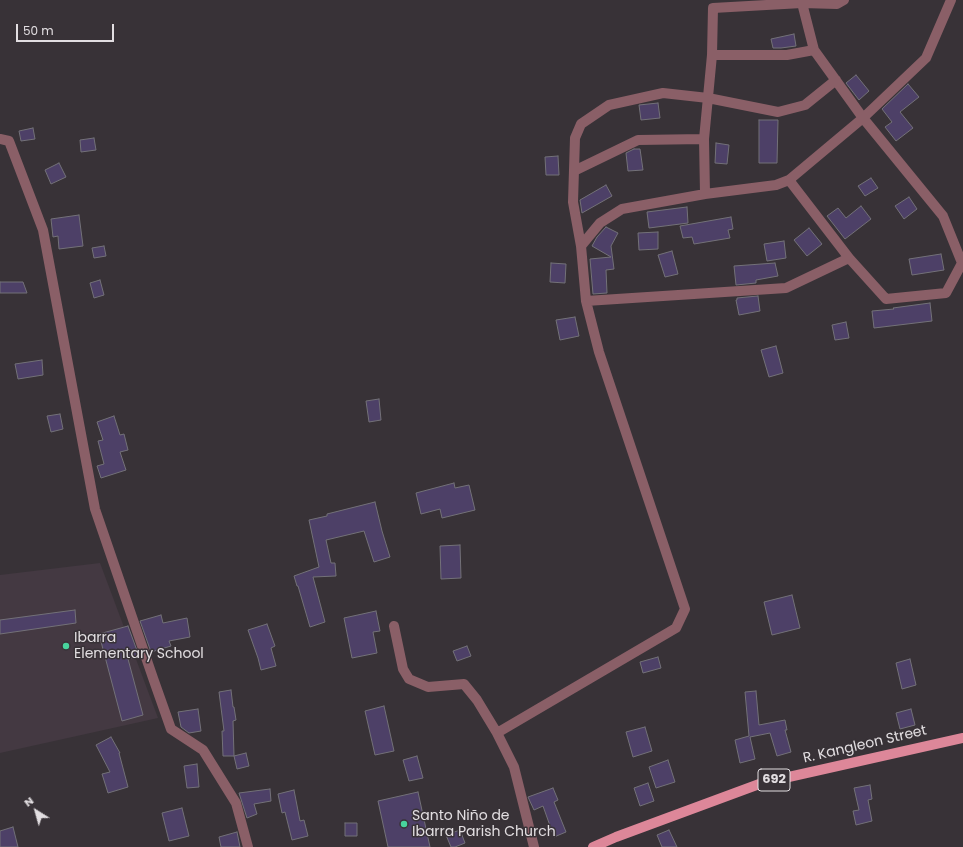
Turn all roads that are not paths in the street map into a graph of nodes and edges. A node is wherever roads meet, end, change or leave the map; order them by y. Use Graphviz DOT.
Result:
graph roads {
  1 [pos="844,0"];
  2 [pos="951,0"];
  3 [pos="802,3"];
  4 [pos="814,50"];
  5 [pos="712,55"];
  6 [pos="836,80"];
  7 [pos="708,98"];
  8 [pos="863,118"];
  9 [pos="0,139"];
  10 [pos="704,139"];
  11 [pos="574,171"];
  12 [pos="789,180"];
  13 [pos="705,194"];
  14 [pos="581,246"];
  15 [pos="849,258"];
  16 [pos="586,301"];
  17 [pos="394,626"];
  18 [pos="497,733"];
  19 [pos="963,738"];
  20 [pos="248,847"];
  21 [pos="534,847"];
  22 [pos="593,847"];
  1 -- 3 [label="street"];
  2 -- 8 [label="street"];
  3 -- 4 [label="street"];
  3 -- 5 [label="street"];
  4 -- 5 [label="street"];
  4 -- 6 [label="street"];
  5 -- 7 [label="street"];
  6 -- 7 [label="street"];
  6 -- 8 [label="street"];
  7 -- 10 [label="street"];
  7 -- 11 [label="street"];
  8 -- 12 [label="street"];
  8 -- 15 [label="street"];
  9 -- 20 [label="street"];
  10 -- 11 [label="street"];
  10 -- 13 [label="street"];
  11 -- 14 [label="street"];
  12 -- 13 [label="street"];
  12 -- 15 [label="street"];
  13 -- 14 [label="street"];
  14 -- 16 [label="street"];
  15 -- 16 [label="street"];
  16 -- 18 [label="street"];
  17 -- 18 [label="street"];
  18 -- 21 [label="street"];
  19 -- 22 [label="main road, R. Kangleon Street / 692"];
}
